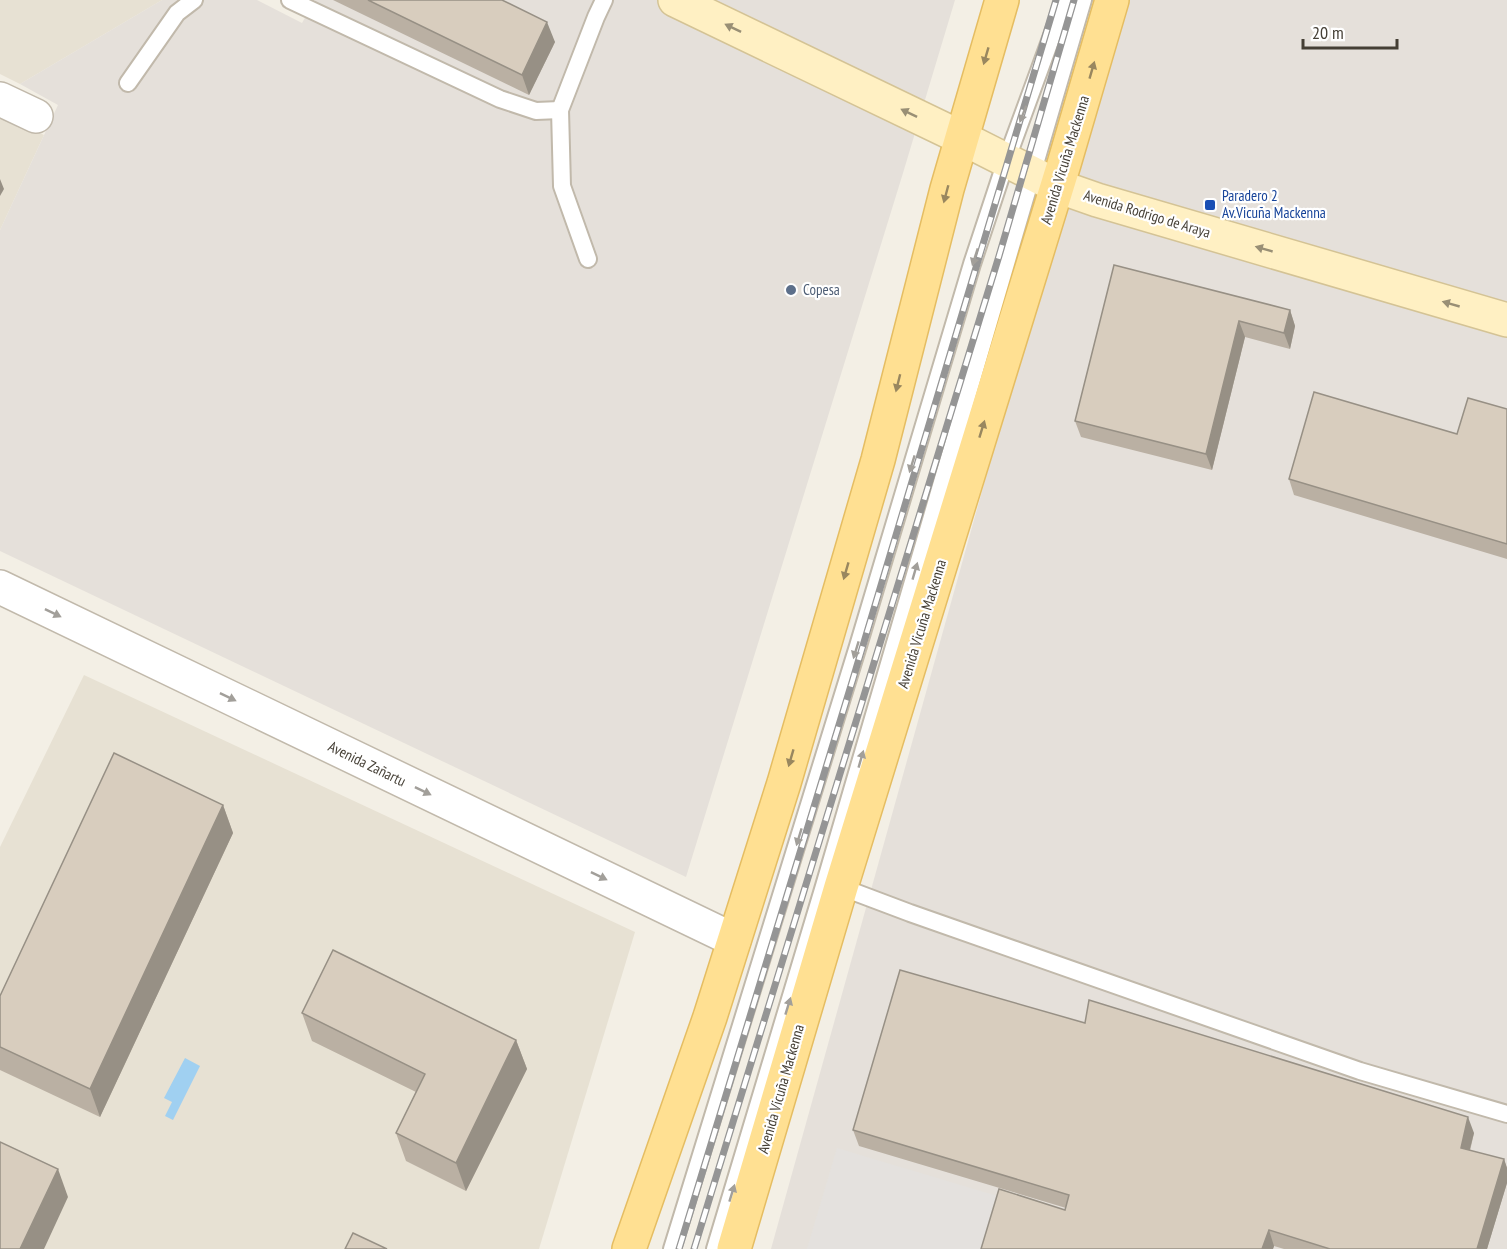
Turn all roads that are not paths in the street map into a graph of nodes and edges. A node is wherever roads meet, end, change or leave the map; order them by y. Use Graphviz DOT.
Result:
graph roads {
  1 [pos="194,0"];
  2 [pos="290,0"];
  3 [pos="604,0"];
  4 [pos="675,0"];
  5 [pos="1002,0"];
  6 [pos="1065,0"];
  7 [pos="1083,0"];
  8 [pos="1112,0"];
  9 [pos="128,83"];
  10 [pos="0,99"];
  11 [pos="560,110"];
  12 [pos="36,116"];
  13 [pos="962,138"];
  14 [pos="1032,174"];
  15 [pos="588,259"];
  16 [pos="1507,320"];
  17 [pos="0,587"];
  18 [pos="841,887"];
  19 [pos="734,940"];
  20 [pos="1507,1114"];
  21 [pos="629,1249"];
  22 [pos="672,1249"];
  23 [pos="715,1249"];
  24 [pos="734,1249"];
  1 -- 9 [label="lane"];
  2 -- 11 [label="lane"];
  3 -- 11 [label="lane"];
  13 -- 4 [label="main road, Avenida Rodrigo de Araya, one-way"];
  5 -- 13 [label="main road, one-way"];
  6 -- 14 [label="lane, one-way"];
  7 -- 14 [label="lane"];
  14 -- 8 [label="main road, Avenida Vicuña Mackenna, one-way"];
  10 -- 12 [label="street"];
  11 -- 15 [label="lane"];
  13 -- 14 [label="main road, Avenida Rodrigo de Araya"];
  13 -- 19 [label="main road, one-way"];
  16 -- 14 [label="main road, Avenida Rodrigo de Araya, one-way"];
  18 -- 14 [label="main road, Avenida Vicuña Mackenna, one-way"];
  14 -- 22 [label="lane, one-way"];
  23 -- 14 [label="lane, one-way"];
  17 -- 19 [label="street, Avenida Zañartu, one-way"];
  18 -- 20 [label="lane"];
  18 -- 24 [label="main road, Avenida Vicuña Mackenna"];
  19 -- 21 [label="main road"];
}
